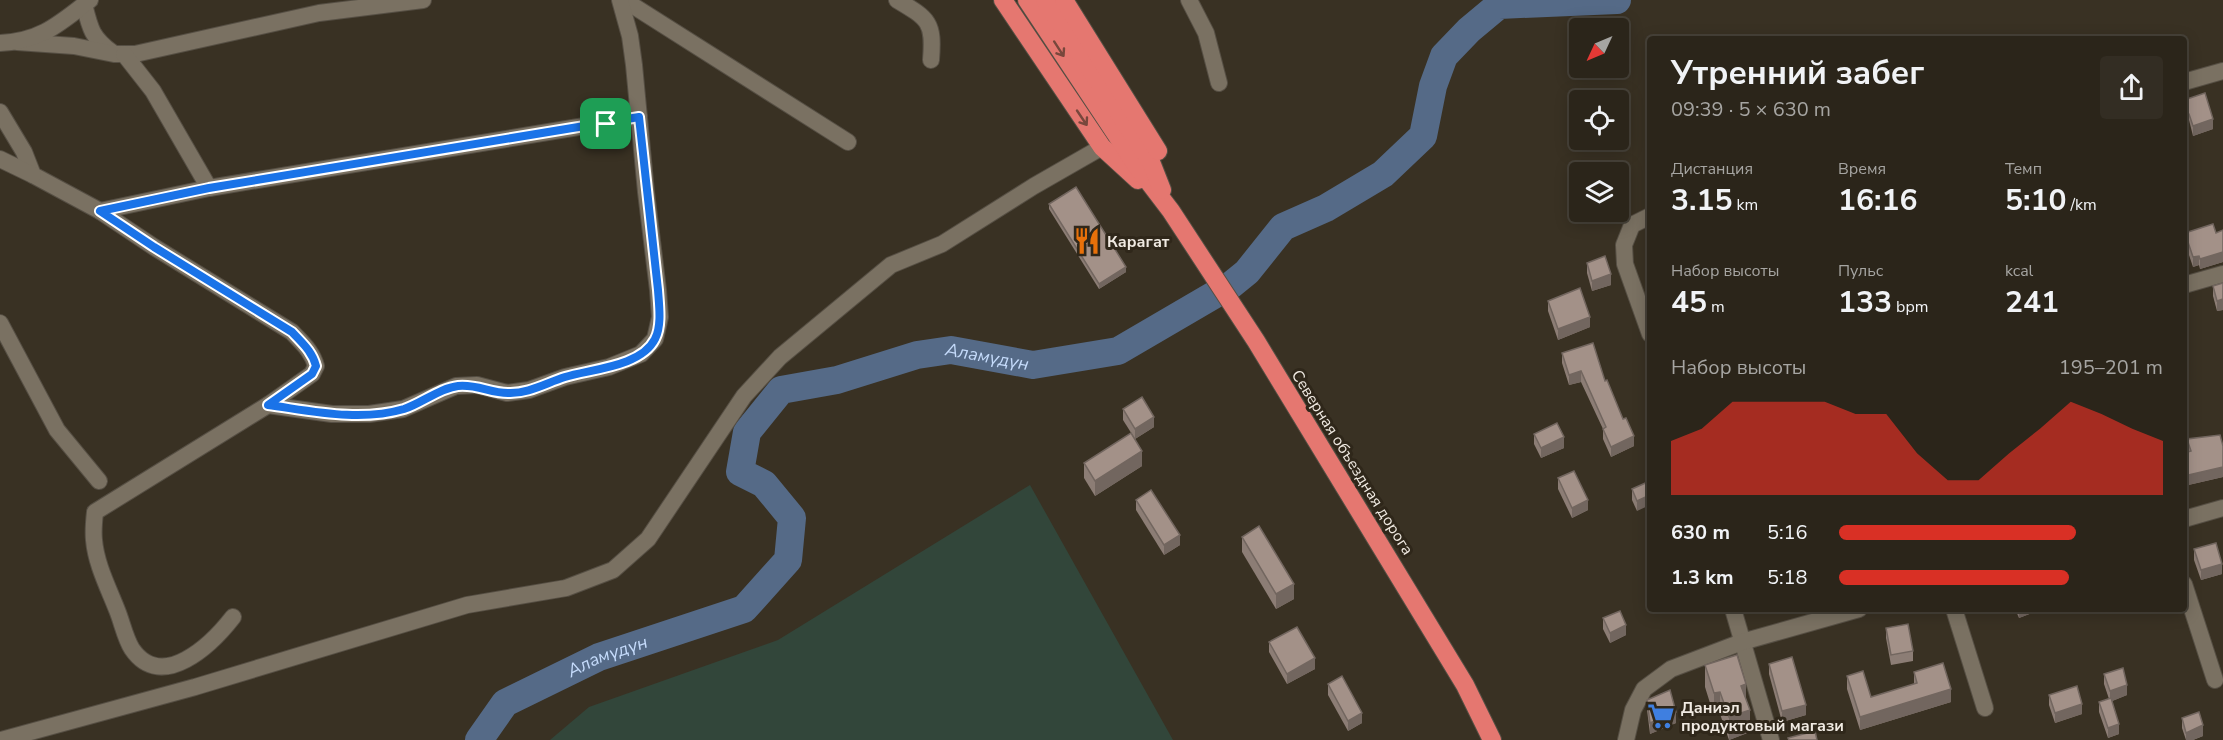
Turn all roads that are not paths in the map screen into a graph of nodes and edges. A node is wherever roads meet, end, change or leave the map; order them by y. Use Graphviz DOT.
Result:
graph roads {
  1 [pos="423,0"];
  2 [pos="622,0"];
  3 [pos="897,0"];
  4 [pos="1003,0"];
  5 [pos="1027,0"];
  6 [pos="1045,0"];
  7 [pos="1064,0"];
  8 [pos="1189,0"];
  9 [pos="87,2"];
  10 [pos="8,43"];
  11 [pos="119,54"];
  12 [pos="931,60"];
  13 [pos="2223,71"];
  14 [pos="2187,81"];
  15 [pos="1219,83"];
  16 [pos="0,112"];
  17 [pos="639,117"];
  18 [pos="848,142"];
  19 [pos="1102,147"];
  20 [pos="0,159"];
  21 [pos="33,175"];
  22 [pos="209,188"];
  23 [pos="100,211"];
  24 [pos="1647,218"];
  25 [pos="1176,219"];
  26 [pos="2223,274"];
  27 [pos="2187,284"];
  28 [pos="0,323"];
  29 [pos="1647,326"];
  30 [pos="268,405"];
  31 [pos="99,481"];
  32 [pos="2223,508"];
  33 [pos="2187,518"];
  34 [pos="2187,593"];
  35 [pos="1734,612"];
  36 [pos="1849,612"];
  37 [pos="1955,612"];
  38 [pos="233,617"];
  39 [pos="1742,642"];
  40 [pos="2215,680"];
  41 [pos="1984,708"];
  42 [pos="1,740"];
  43 [pos="1492,740"];
  44 [pos="1626,740"];
  45 [pos="1771,740"];
  1 -- 11 [label="street"];
  2 -- 17 [label="street"];
  2 -- 18 [label="street"];
  3 -- 12 [label="street"];
  4 -- 19 [label="highway, one-way"];
  5 -- 25 [label="highway, Северная объездная дорога, one-way"];
  6 -- 25 [label="highway, Северная объездная дорога"];
  7 -- 25 [label="highway"];
  8 -- 15 [label="street"];
  9 -- 10 [label="street"];
  9 -- 11 [label="street"];
  10 -- 11 [label="street"];
  11 -- 22 [label="street"];
  13 -- 14 [label="street"];
  16 -- 21 [label="street"];
  17 -- 22 [label="street"];
  17 -- 30 [label="street"];
  19 -- 25 [label="highway"];
  19 -- 42 [label="street"];
  20 -- 21 [label="street"];
  21 -- 23 [label="street"];
  22 -- 23 [label="street"];
  23 -- 30 [label="street"];
  24 -- 29 [label="street"];
  25 -- 43 [label="highway, Северная объездная дорога"];
  26 -- 27 [label="street"];
  28 -- 31 [label="street"];
  30 -- 38 [label="street"];
  32 -- 33 [label="street"];
  34 -- 40 [label="street"];
  35 -- 39 [label="street"];
  36 -- 39 [label="street"];
  37 -- 41 [label="street"];
  39 -- 44 [label="street"];
  39 -- 45 [label="street"];
}
